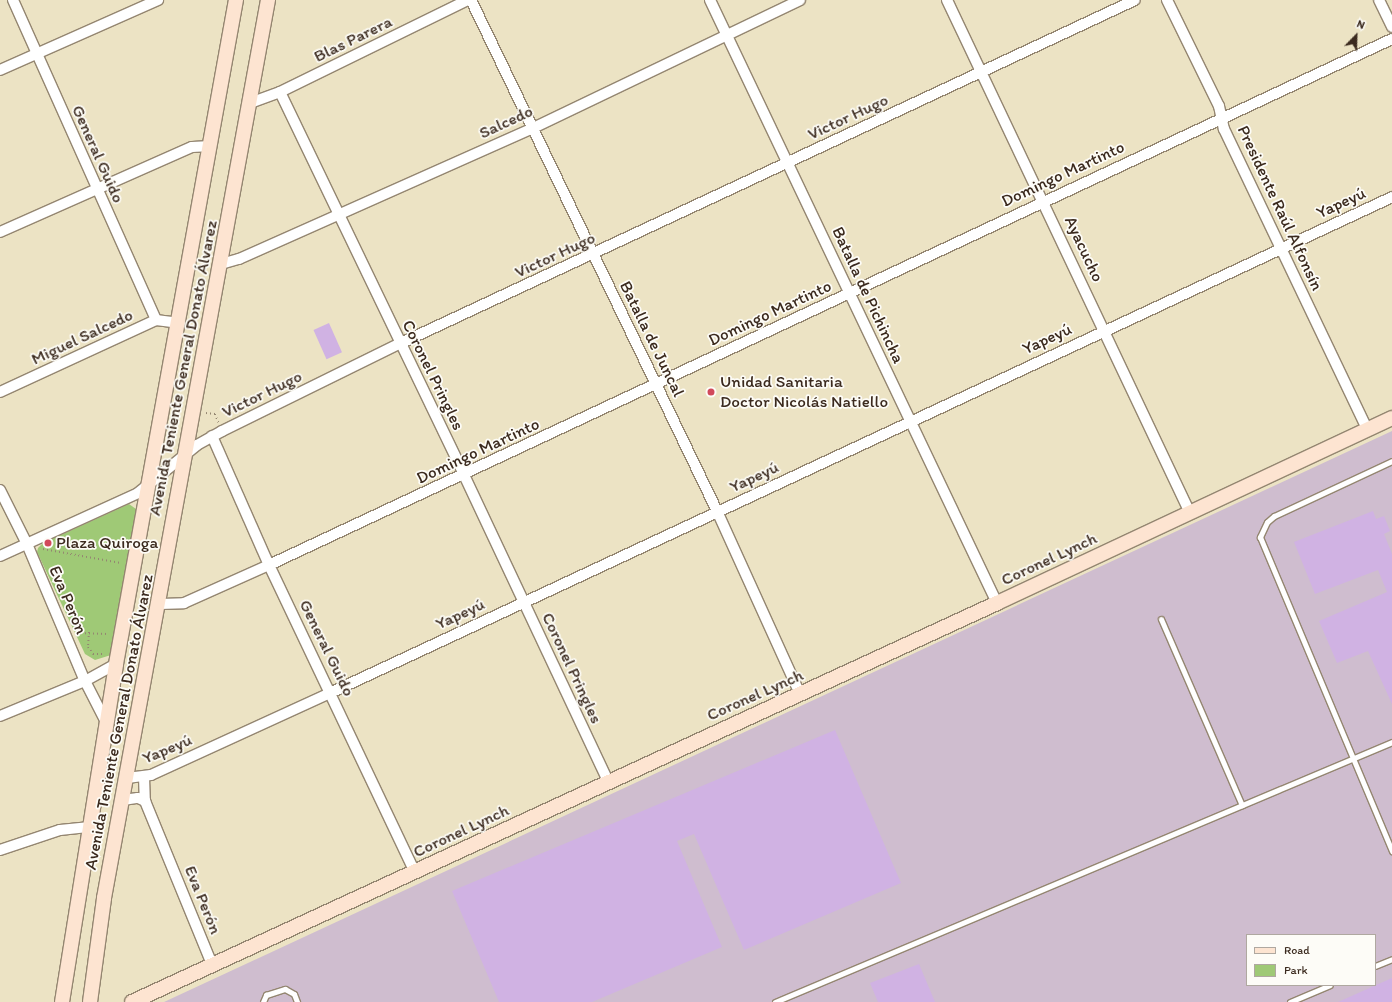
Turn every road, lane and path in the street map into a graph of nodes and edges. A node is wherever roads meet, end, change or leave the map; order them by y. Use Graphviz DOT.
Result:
graph roads {
  1 [pos="13,0"];
  2 [pos="158,0"];
  3 [pos="236,0"];
  4 [pos="268,0"];
  5 [pos="470,0"];
  6 [pos="710,0"];
  7 [pos="800,0"];
  8 [pos="947,0"];
  9 [pos="1135,0"];
  10 [pos="1167,0"];
  11 [pos="1379,0"];
  12 [pos="1392,27"];
  13 [pos="728,35"];
  14 [pos="1392,39"];
  15 [pos="37,54"];
  16 [pos="0,70"];
  17 [pos="982,72"];
  18 [pos="280,92"];
  19 [pos="250,103"];
  20 [pos="1221,118"];
  21 [pos="533,128"];
  22 [pos="211,146"];
  23 [pos="788,163"];
  24 [pos="96,189"];
  25 [pos="1392,197"];
  26 [pos="1043,201"];
  27 [pos="339,215"];
  28 [pos="0,232"];
  29 [pos="1281,248"];
  30 [pos="594,255"];
  31 [pos="221,264"];
  32 [pos="849,293"];
  33 [pos="156,320"];
  34 [pos="180,323"];
  35 [pos="1104,330"];
  36 [pos="400,344"];
  37 [pos="657,385"];
  38 [pos="0,392"];
  39 [pos="1392,418"];
  40 [pos="909,421"];
  41 [pos="1367,429"];
  42 [pos="212,436"];
  43 [pos="184,454"];
  44 [pos="1392,461"];
  45 [pos="464,475"];
  46 [pos="151,484"];
  47 [pos="0,490"];
  48 [pos="717,511"];
  49 [pos="1190,513"];
  50 [pos="27,544"];
  51 [pos="0,556"];
  52 [pos="123,563"];
  53 [pos="269,565"];
  54 [pos="523,602"];
  55 [pos="160,604"];
  56 [pos="997,604"];
  57 [pos="1161,619"];
  58 [pos="77,633"];
  59 [pos="112,634"];
  60 [pos="116,664"];
  61 [pos="85,681"];
  62 [pos="330,692"];
  63 [pos="800,694"];
  64 [pos="0,716"];
  65 [pos="106,722"];
  66 [pos="1392,742"];
  67 [pos="1353,758"];
  68 [pos="144,777"];
  69 [pos="127,778"];
  70 [pos="608,781"];
  71 [pos="123,800"];
  72 [pos="145,801"];
  73 [pos="1242,804"];
  74 [pos="90,827"];
  75 [pos="0,850"];
  76 [pos="1392,851"];
  77 [pos="415,872"];
  78 [pos="1392,959"];
  79 [pos="1376,966"];
  80 [pos="213,967"];
  81 [pos="1328,986"];
  82 [pos="62,1002"];
  83 [pos="90,1002"];
  84 [pos="132,1002"];
  85 [pos="263,1002"];
  86 [pos="297,1002"];
  87 [pos="775,1002"];
  88 [pos="1290,1002"];
  1 -- 15 [label="street, General Guido"];
  2 -- 15 [label="street"];
  3 -- 22 [label="main road, Avenida Teniente General Donato Álvarez"];
  4 -- 19 [label="main road, Avenida Teniente General Donato Álvarez"];
  5 -- 18 [label="street, Blas Parera"];
  5 -- 21 [label="street, Batalla de Juncal"];
  6 -- 13 [label="street, Batalla de Pichincha"];
  7 -- 13 [label="street, Salcedo"];
  8 -- 17 [label="street, Ayacucho"];
  9 -- 17 [label="street, Victor Hugo"];
  10 -- 20 [label="street, Presidente Raúl Alfonsín"];
  11 -- 12 [label="street"];
  13 -- 21 [label="street, Salcedo"];
  13 -- 23 [label="street, Batalla de Pichincha"];
  14 -- 20 [label="street, Domingo Martinto"];
  15 -- 16 [label="street"];
  15 -- 24 [label="street, General Guido"];
  17 -- 23 [label="street, Victor Hugo"];
  17 -- 26 [label="street, Ayacucho"];
  18 -- 19 [label="street, Blas Parera"];
  18 -- 27 [label="street, Coronel Pringles"];
  19 -- 31 [label="main road, Avenida Teniente General Donato Álvarez"];
  20 -- 26 [label="street, Domingo Martinto"];
  20 -- 29 [label="street, Presidente Raúl Alfonsín"];
  21 -- 27 [label="street, Salcedo"];
  21 -- 30 [label="street, Batalla de Juncal"];
  22 -- 24 [label="street"];
  22 -- 34 [label="main road, Avenida Teniente General Donato Álvarez"];
  23 -- 30 [label="street, Victor Hugo"];
  23 -- 32 [label="street, Batalla de Pichincha"];
  24 -- 28 [label="street"];
  24 -- 33 [label="street, General Guido"];
  25 -- 29 [label="street, Yapeyú"];
  26 -- 32 [label="street, Domingo Martinto"];
  26 -- 35 [label="street, Ayacucho"];
  27 -- 31 [label="street, Salcedo"];
  27 -- 36 [label="street, Coronel Pringles"];
  29 -- 35 [label="street, Yapeyú"];
  29 -- 41 [label="street, Presidente Raúl Alfonsín"];
  30 -- 36 [label="street, Victor Hugo"];
  30 -- 37 [label="street, Batalla de Juncal"];
  31 -- 43 [label="main road, Avenida Teniente General Donato Álvarez"];
  32 -- 37 [label="street, Domingo Martinto"];
  32 -- 40 [label="street, Batalla de Pichincha"];
  33 -- 34 [label="street, Miguel Salcedo"];
  33 -- 38 [label="street, Miguel Salcedo"];
  34 -- 46 [label="main road, Avenida Teniente General Donato Álvarez"];
  35 -- 40 [label="street, Yapeyú"];
  35 -- 49 [label="street, Ayacucho"];
  36 -- 42 [label="street, Victor Hugo"];
  36 -- 45 [label="street, Coronel Pringles"];
  37 -- 45 [label="street, Domingo Martinto"];
  37 -- 48 [label="street, Batalla de Juncal"];
  39 -- 41 [label="main road, Coronel Lynch"];
  40 -- 48 [label="street, Yapeyú"];
  40 -- 56 [label="street, Batalla de Pichincha"];
  41 -- 49 [label="main road, Coronel Lynch"];
  42 -- 43 [label="street, Victor Hugo"];
  42 -- 53 [label="street, General Guido"];
  43 -- 46 [label="street, Victor Hugo"];
  43 -- 55 [label="main road, Avenida Teniente General Donato Álvarez"];
  44 -- 67 [label="lane"];
  45 -- 53 [label="street, Domingo Martinto"];
  45 -- 54 [label="street, Coronel Pringles"];
  46 -- 50 [label="street, Victor Hugo"];
  46 -- 60 [label="main road, Avenida Teniente General Donato Álvarez"];
  47 -- 50 [label="street, Eva Perón"];
  48 -- 54 [label="street, Yapeyú"];
  48 -- 63 [label="street, Batalla de Juncal"];
  49 -- 56 [label="main road, Coronel Lynch"];
  50 -- 51 [label="street, Victor Hugo"];
  50 -- 52 [label="path"];
  50 -- 61 [label="street, Eva Perón"];
  53 -- 55 [label="street, Domingo Martinto"];
  53 -- 62 [label="street, General Guido"];
  54 -- 62 [label="street, Yapeyú"];
  54 -- 70 [label="street, Coronel Pringles"];
  55 -- 69 [label="main road, Avenida Teniente General Donato Álvarez"];
  56 -- 63 [label="main road, Coronel Lynch"];
  57 -- 73 [label="lane"];
  58 -- 59 [label="path"];
  60 -- 61 [label="street"];
  60 -- 65 [label="main road, Avenida Teniente General Donato Álvarez"];
  61 -- 64 [label="street"];
  61 -- 65 [label="street, Eva Perón"];
  62 -- 68 [label="street, Yapeyú"];
  62 -- 77 [label="street, General Guido"];
  63 -- 70 [label="main road, Coronel Lynch"];
  65 -- 74 [label="main road, Avenida Teniente General Donato Álvarez"];
  66 -- 67 [label="lane"];
  67 -- 73 [label="lane"];
  67 -- 76 [label="lane"];
  68 -- 69 [label="street, Yapeyú"];
  68 -- 72 [label="street, Eva Perón"];
  69 -- 71 [label="main road, Avenida Teniente General Donato Álvarez"];
  70 -- 77 [label="main road, Coronel Lynch"];
  71 -- 72 [label="street"];
  71 -- 83 [label="main road, Avenida Teniente General Donato Álvarez"];
  72 -- 80 [label="street, Eva Perón"];
  73 -- 87 [label="lane"];
  74 -- 75 [label="street"];
  74 -- 82 [label="main road, Avenida Teniente General Donato Álvarez"];
  77 -- 80 [label="main road, Coronel Lynch"];
  78 -- 79 [label="lane"];
  80 -- 84 [label="main road, Coronel Lynch"];
  81 -- 88 [label="lane"];
  85 -- 86 [label="lane"];
}
